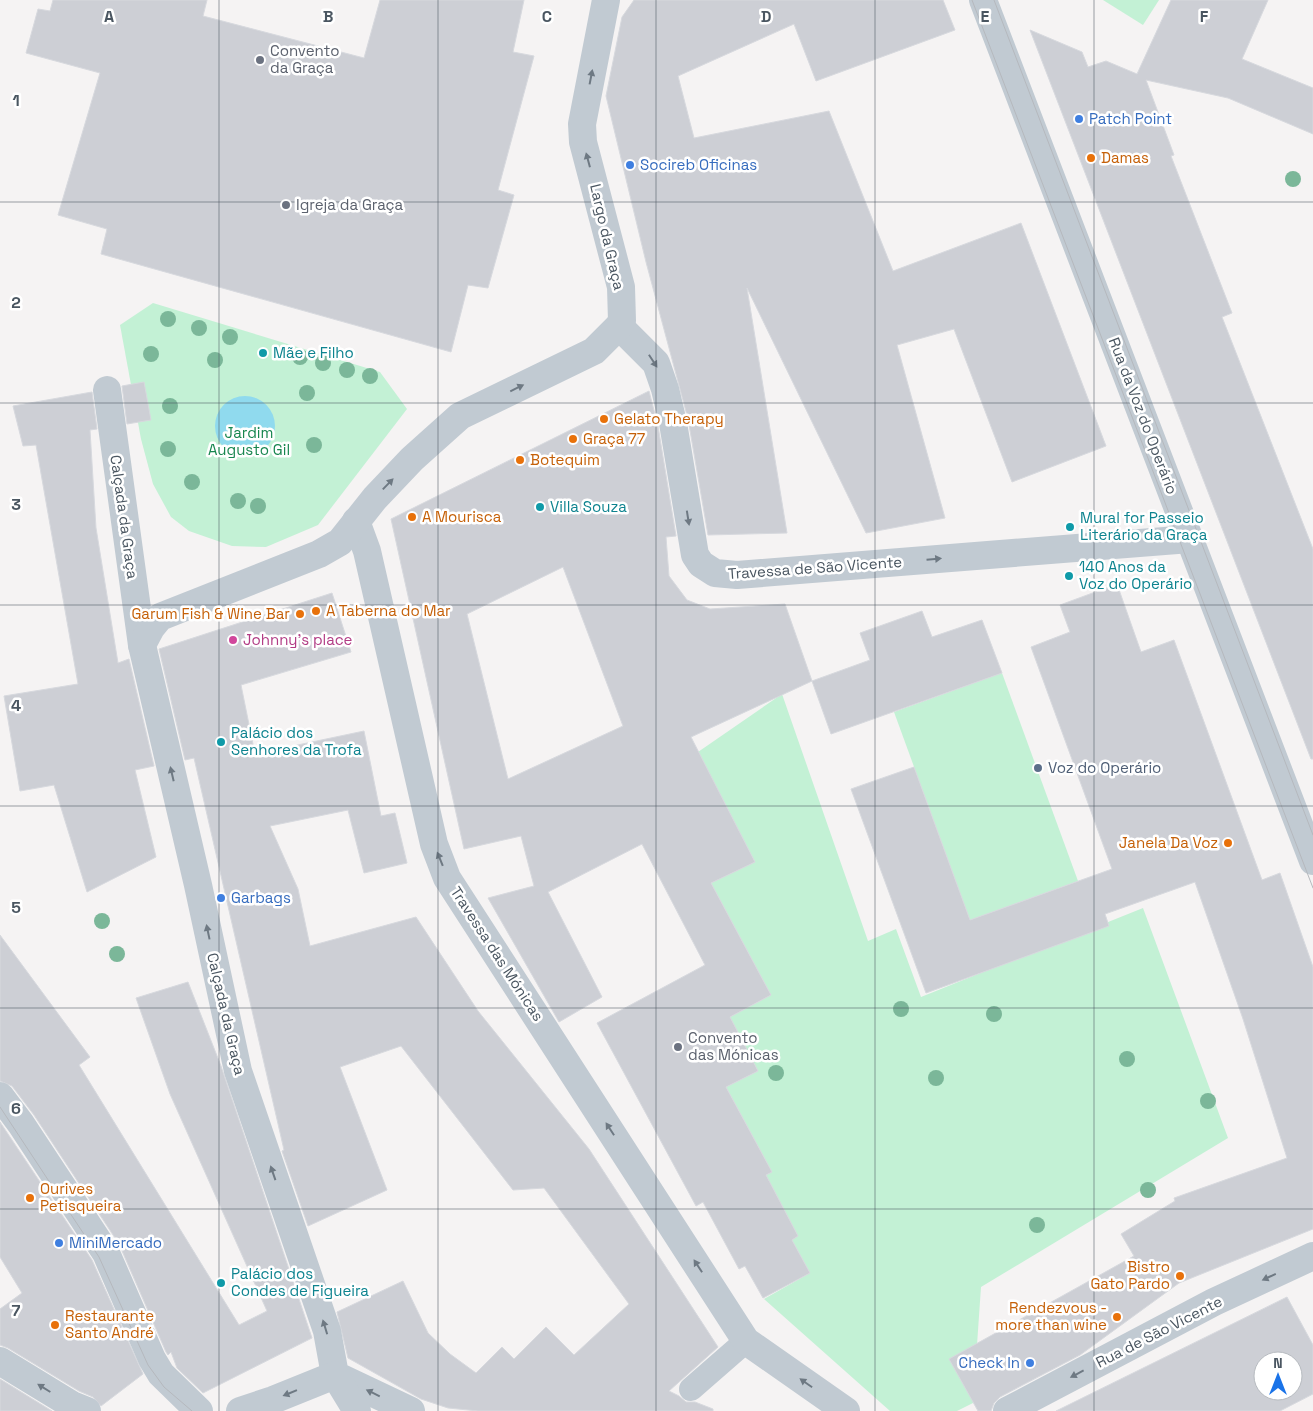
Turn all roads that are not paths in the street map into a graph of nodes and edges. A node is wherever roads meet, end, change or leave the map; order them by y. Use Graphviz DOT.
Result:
graph roads {
  1 [pos="606,0"];
  2 [pos="983,0"];
  3 [pos="619,326"];
  4 [pos="107,390"];
  5 [pos="356,521"];
  6 [pos="1190,539"];
  7 [pos="142,645"];
  8 [pos="1313,861"];
  9 [pos="0,1096"];
  10 [pos="1313,1256"];
  11 [pos="746,1341"];
  12 [pos="0,1361"];
  13 [pos="335,1375"];
  14 [pos="691,1390"];
  15 [pos="87,1411"];
  16 [pos="199,1411"];
  17 [pos="240,1411"];
  18 [pos="357,1411"];
  19 [pos="411,1411"];
  20 [pos="846,1411"];
  21 [pos="1007,1411"];
  3 -- 1 [label="street, Largo da Graça, one-way"];
  2 -- 6 [label="street, Rua da Voz do Operário"];
  5 -- 3 [label="street, one-way"];
  3 -- 6 [label="street, Travessa de São Vicente, one-way"];
  4 -- 7 [label="street, Calçada da Graça"];
  5 -- 7 [label="street"];
  11 -- 5 [label="street, Travessa das Mónicas, one-way"];
  6 -- 8 [label="street, Rua da Voz do Operário"];
  13 -- 7 [label="street, Calçada da Graça, one-way"];
  9 -- 16 [label="street"];
  10 -- 21 [label="street, Rua de São Vicente, one-way"];
  11 -- 14 [label="street"];
  20 -- 11 [label="street, Travessa das Mónicas, one-way"];
  15 -- 12 [label="street, one-way"];
  13 -- 17 [label="street, one-way"];
  13 -- 18 [label="street, Calçada da Graça"];
  19 -- 13 [label="street, one-way"];
}
